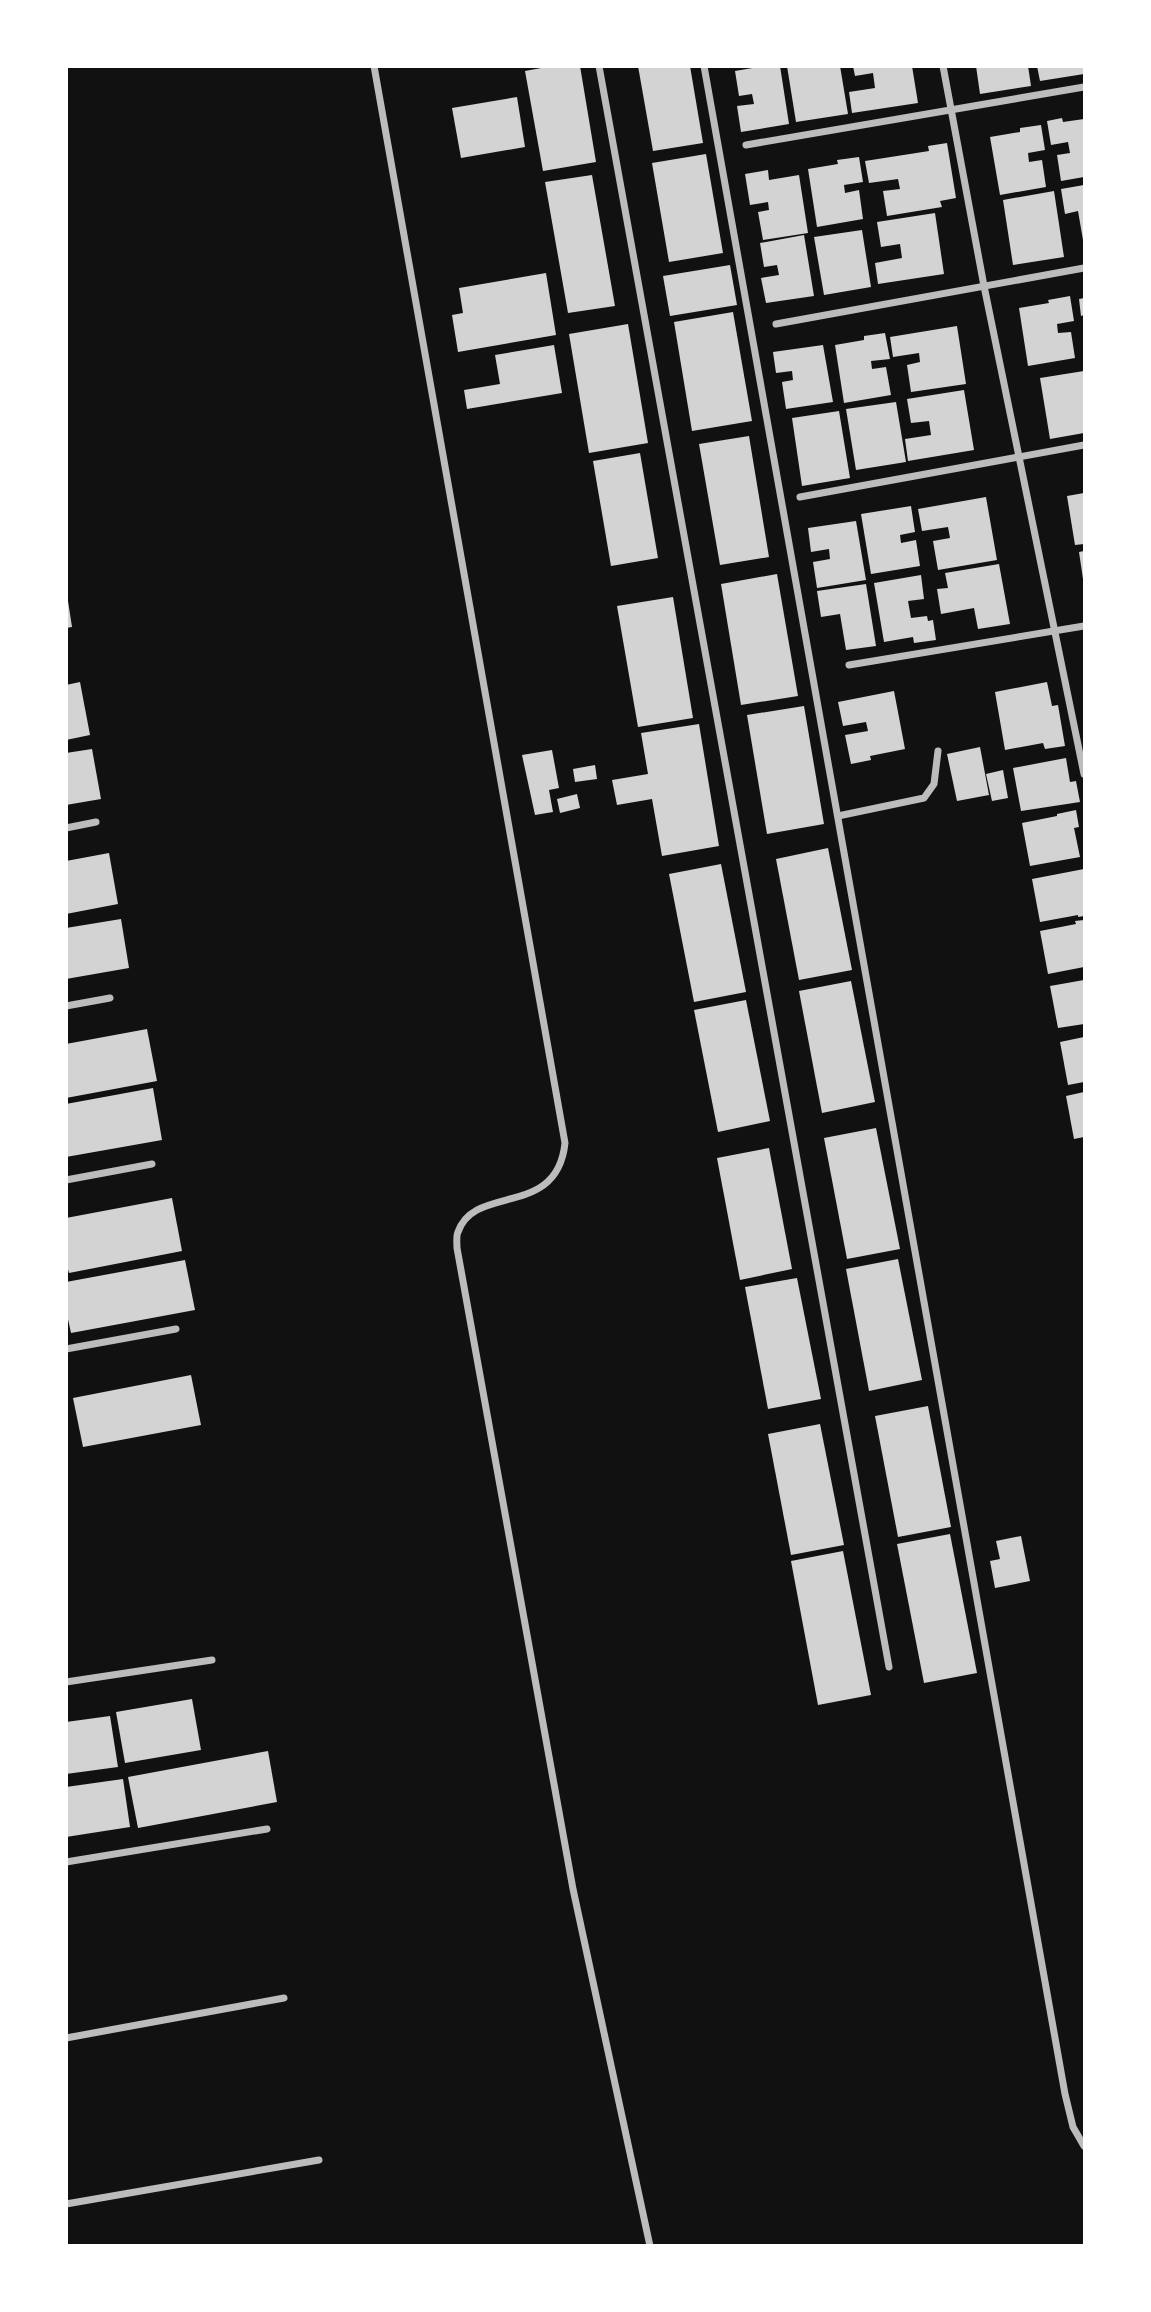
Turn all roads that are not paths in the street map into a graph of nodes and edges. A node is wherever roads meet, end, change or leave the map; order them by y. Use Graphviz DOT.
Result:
graph roads {
  1 [pos="374,66"];
  2 [pos="599,66"];
  3 [pos="704,66"];
  4 [pos="943,66"];
  5 [pos="1084,87"];
  6 [pos="950,110"];
  7 [pos="747,145"];
  8 [pos="1084,268"];
  9 [pos="984,286"];
  10 [pos="776,324"];
  11 [pos="1084,445"];
  12 [pos="1018,456"];
  13 [pos="800,497"];
  14 [pos="1084,626"];
  15 [pos="1055,632"];
  16 [pos="849,665"];
  17 [pos="938,751"];
  18 [pos="1084,774"];
  19 [pos="838,816"];
  20 [pos="96,822"];
  21 [pos="66,828"];
  22 [pos="110,998"];
  23 [pos="66,1006"];
  24 [pos="152,1164"];
  25 [pos="66,1180"];
  26 [pos="176,1329"];
  27 [pos="66,1349"];
  28 [pos="212,1660"];
  29 [pos="889,1667"];
  30 [pos="66,1682"];
  31 [pos="267,1829"];
  32 [pos="66,1862"];
  33 [pos="284,1998"];
  34 [pos="66,2038"];
  35 [pos="1084,2146"];
  36 [pos="319,2160"];
  37 [pos="66,2204"];
  38 [pos="650,2245"];
  1 -- 38 [label="street"];
  2 -- 29 [label="street"];
  3 -- 19 [label="street"];
  4 -- 6 [label="street"];
  5 -- 6 [label="street"];
  6 -- 7 [label="street"];
  6 -- 9 [label="street"];
  8 -- 9 [label="street"];
  9 -- 10 [label="street"];
  9 -- 12 [label="street"];
  11 -- 12 [label="street"];
  12 -- 13 [label="street"];
  12 -- 15 [label="street"];
  14 -- 15 [label="street"];
  15 -- 16 [label="street"];
  15 -- 18 [label="street"];
  17 -- 19 [label="street"];
  19 -- 35 [label="street"];
  20 -- 21 [label="street"];
  22 -- 23 [label="street"];
  24 -- 25 [label="street"];
  26 -- 27 [label="street"];
  28 -- 30 [label="street"];
  31 -- 32 [label="street"];
  33 -- 34 [label="street"];
  36 -- 37 [label="street"];
}
